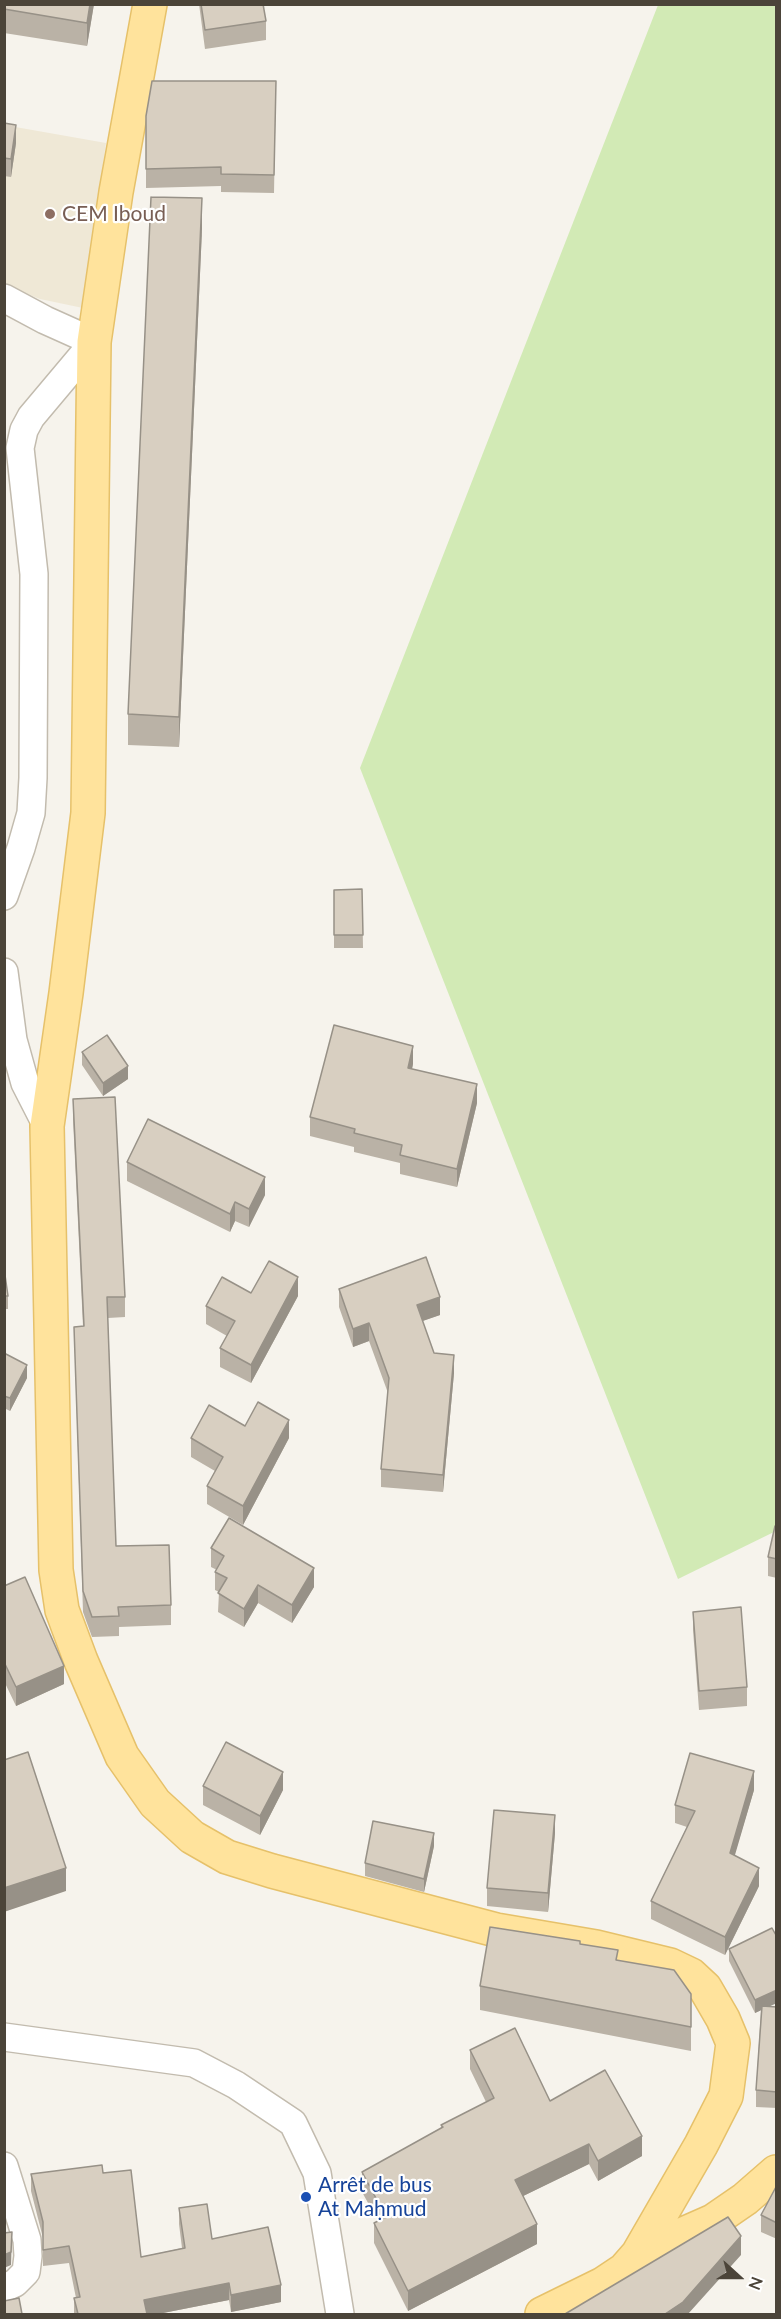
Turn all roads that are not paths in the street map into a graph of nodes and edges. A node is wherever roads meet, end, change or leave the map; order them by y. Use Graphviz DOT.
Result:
graph roads {
  1 [pos="150,4"];
  2 [pos="4,298"];
  3 [pos="94,342"];
  4 [pos="4,896"];
  5 [pos="4,972"];
  6 [pos="47,1126"];
  7 [pos="4,2037"];
  8 [pos="4,2166"];
  9 [pos="777,2172"];
  10 [pos="638,2254"];
  11 [pos="4,2288"];
  12 [pos="340,2314"];
  13 [pos="542,2314"];
  1 -- 3 [label="main road"];
  2 -- 3 [label="street"];
  3 -- 4 [label="street"];
  3 -- 6 [label="main road"];
  5 -- 6 [label="street"];
  6 -- 10 [label="main road"];
  7 -- 12 [label="street"];
  8 -- 11 [label="street"];
  9 -- 10 [label="main road"];
  10 -- 13 [label="main road"];
}
